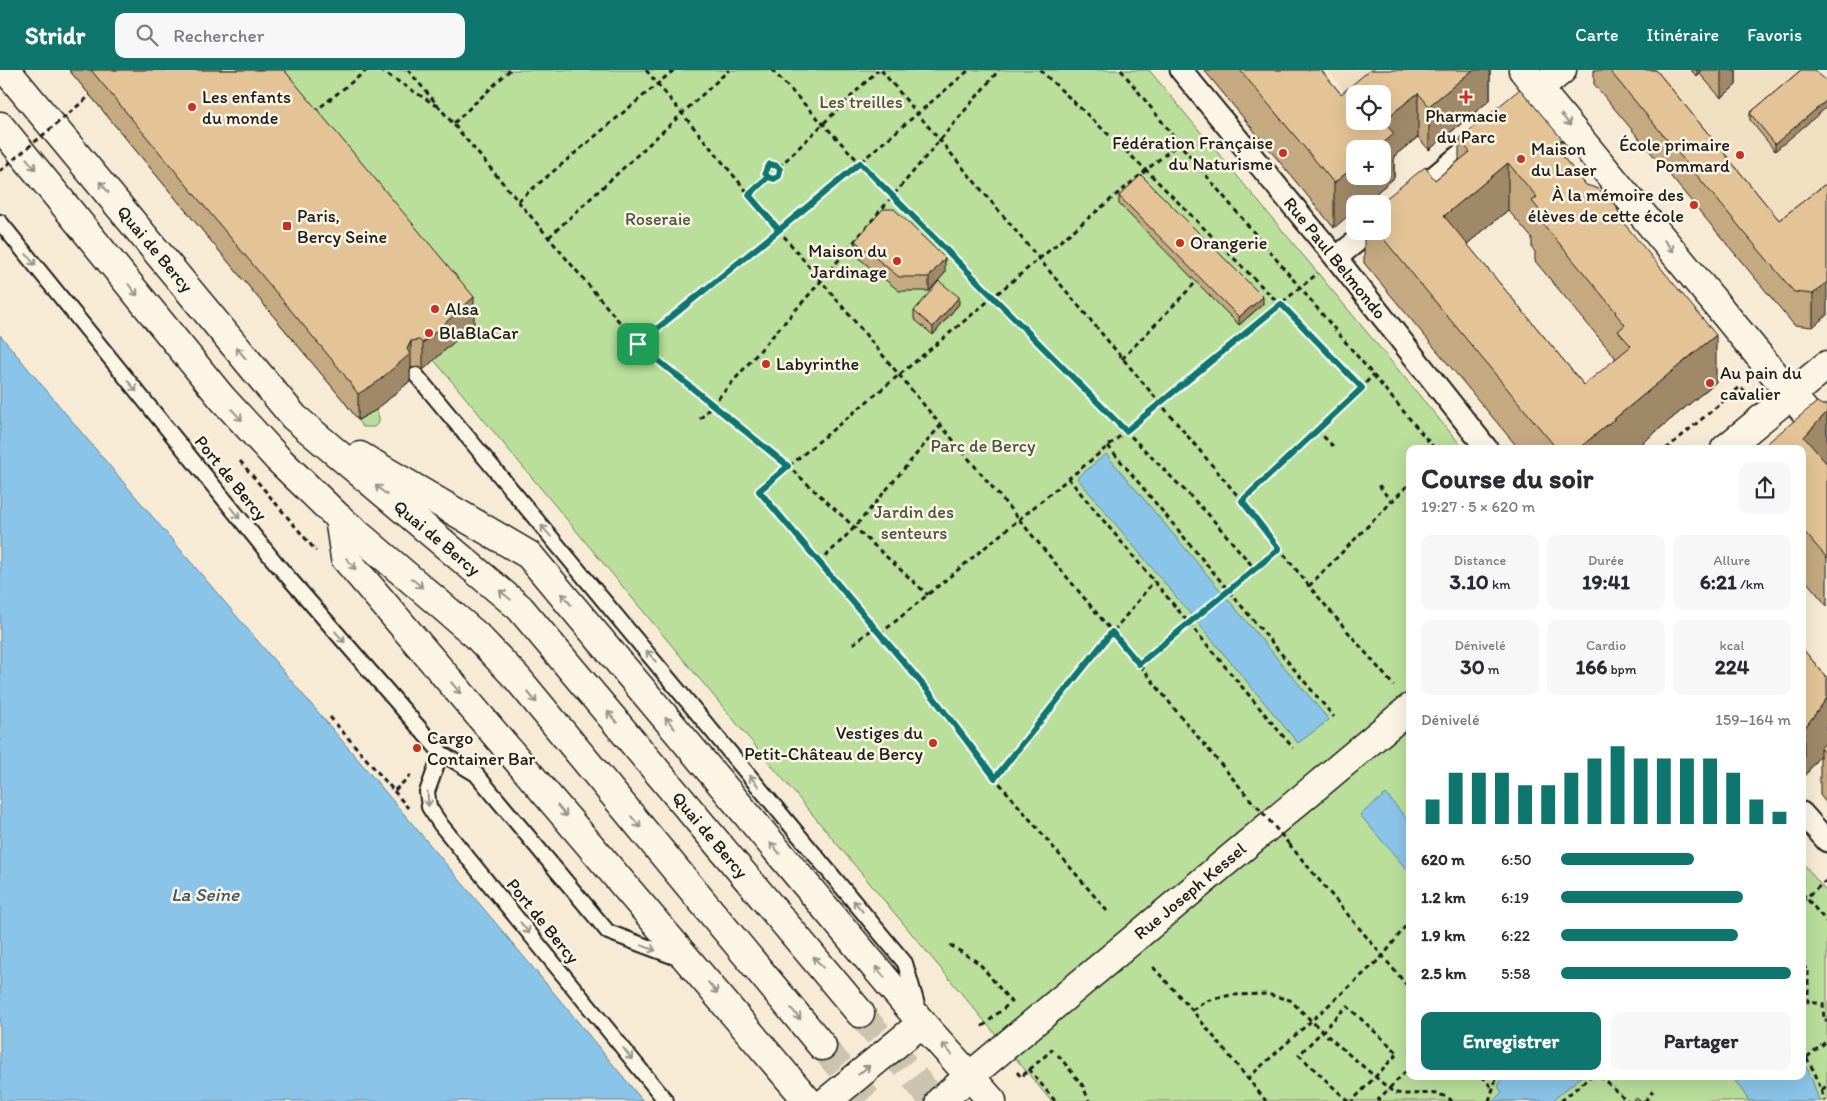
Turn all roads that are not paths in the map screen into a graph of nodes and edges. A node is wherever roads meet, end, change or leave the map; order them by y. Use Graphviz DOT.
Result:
graph roads {
  1 [pos="6,70"];
  2 [pos="1181,70"];
  3 [pos="1562,70"];
  4 [pos="1528,88"];
  5 [pos="0,126"];
  6 [pos="1494,128"];
  7 [pos="1391,213"];
  8 [pos="0,222"];
  9 [pos="1358,240"];
  10 [pos="1336,258"];
  11 [pos="1827,365"];
  12 [pos="416,375"];
  13 [pos="1791,394"];
  14 [pos="294,417"];
  15 [pos="1827,438"];
  16 [pos="1484,445"];
  17 [pos="1730,445"];
  18 [pos="339,518"];
  19 [pos="1402,697"];
  20 [pos="440,752"];
  21 [pos="1806,818"];
  22 [pos="1827,841"];
  23 [pos="691,962"];
  24 [pos="860,1013"];
  25 [pos="922,1023"];
  26 [pos="822,1046"];
  27 [pos="970,1075"];
  28 [pos="666,1101"];
  29 [pos="808,1101"];
  30 [pos="826,1101"];
  31 [pos="940,1101"];
  32 [pos="992,1101"];
  14 -- 1 [label="main road, Quai de Bercy, one-way"];
  2 -- 10 [label="street, Rue Paul Belmondo"];
  3 -- 4 [label="main road"];
  4 -- 13 [label="main road, one-way"];
  5 -- 18 [label="main road, one-way"];
  6 -- 7 [label="street"];
  8 -- 20 [label="lane, Port de Bercy, one-way"];
  9 -- 10 [label="street"];
  10 -- 16 [label="street, Rue Paul Belmondo"];
  11 -- 13 [label="main road"];
  25 -- 12 [label="lane, one-way"];
  13 -- 15 [label="main road"];
  13 -- 17 [label="main road"];
  24 -- 14 [label="main road, Quai de Bercy, one-way"];
  25 -- 14 [label="main road, one-way"];
  18 -- 23 [label="main road, one-way"];
  18 -- 26 [label="main road, one-way"];
  19 -- 27 [label="main road, Rue Joseph Kessel"];
  20 -- 23 [label="lane, Port de Bercy, one-way"];
  20 -- 28 [label="lane, Port de Bercy, one-way"];
  21 -- 22 [label="street"];
  23 -- 29 [label="main road, one-way"];
  27 -- 25 [label="main road, one-way"];
  30 -- 25 [label="main road, one-way"];
  27 -- 31 [label="main road, Rue Joseph Kessel"];
  27 -- 32 [label="main road"];
}
